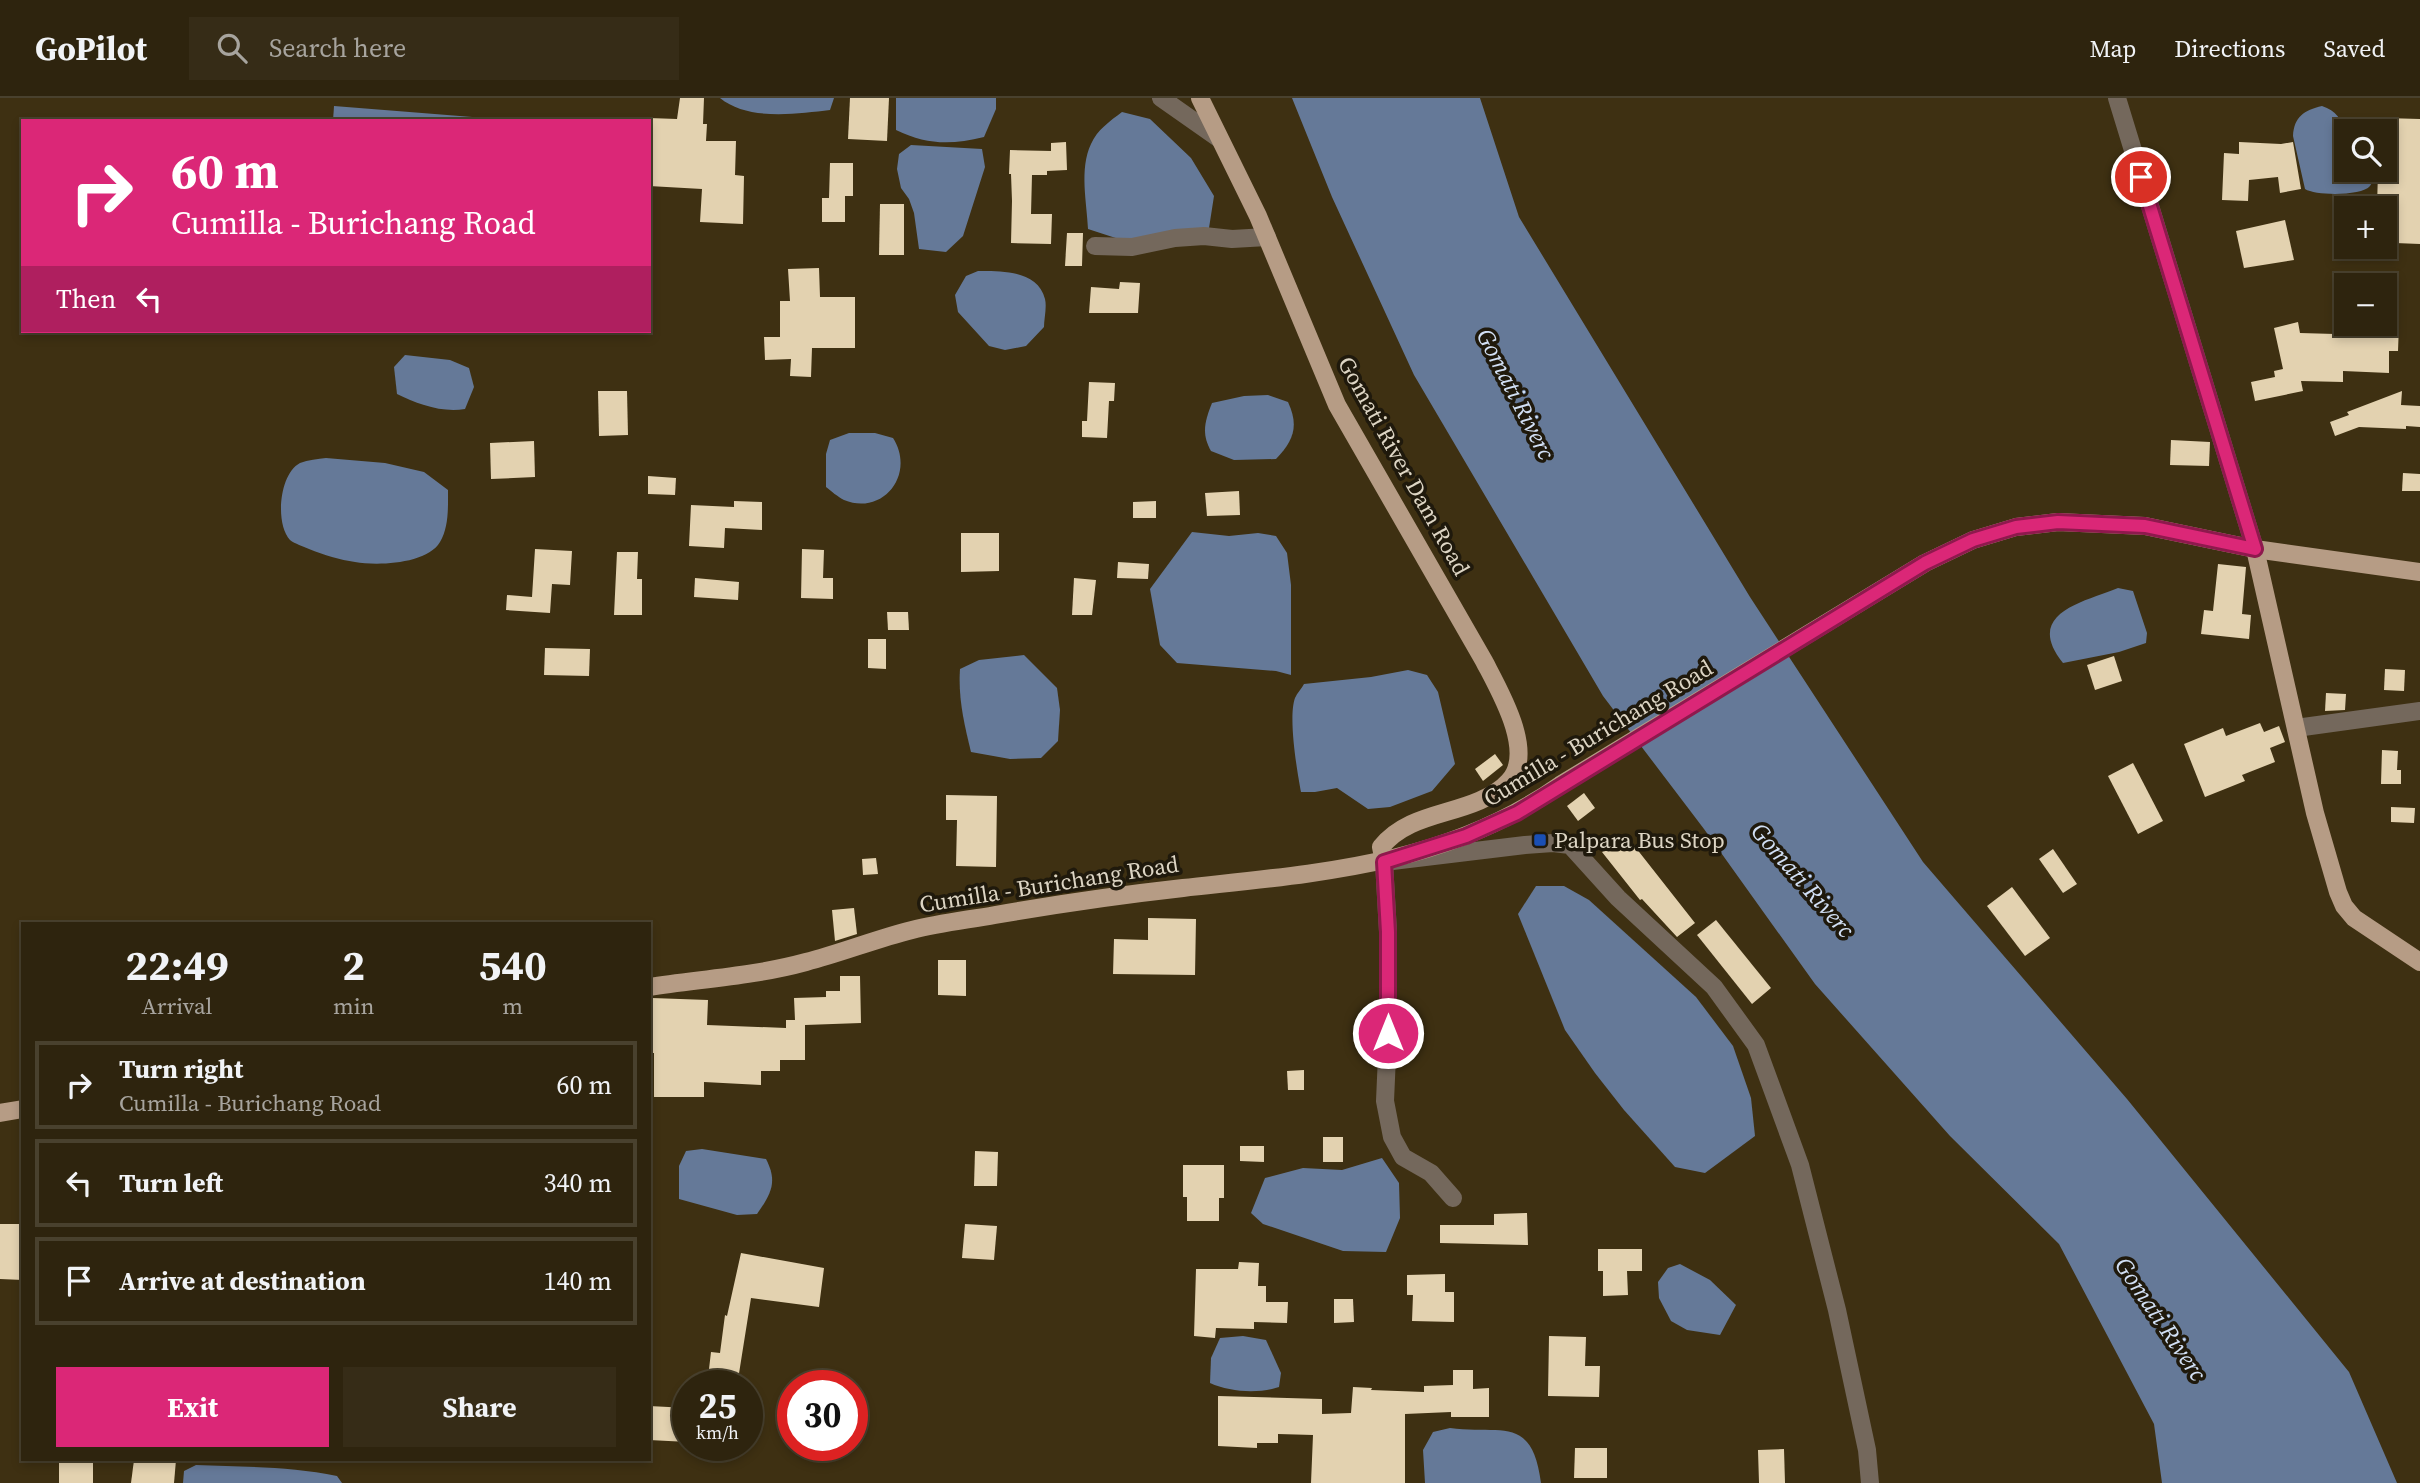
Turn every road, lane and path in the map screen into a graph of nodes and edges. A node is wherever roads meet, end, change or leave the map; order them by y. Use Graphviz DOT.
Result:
graph roads {
  1 [pos="1161,98"];
  2 [pos="1200,98"];
  3 [pos="2117,98"];
  4 [pos="1219,138"];
  5 [pos="1267,237"];
  6 [pos="1095,246"];
  7 [pos="2255,549"];
  8 [pos="2420,572"];
  9 [pos="2420,711"];
  10 [pos="2296,728"];
  11 [pos="1384,862"];
  12 [pos="2420,962"];
  13 [pos="651,987"];
  14 [pos="21,1109"];
  15 [pos="0,1113"];
  16 [pos="1453,1198"];
  17 [pos="1870,1483"];
  1 -- 4 [label="street"];
  2 -- 4 [label="main road, Gomati River Dam Road"];
  3 -- 7 [label="street"];
  4 -- 5 [label="main road, Gomati River Dam Road"];
  5 -- 6 [label="street"];
  5 -- 11 [label="main road, Gomati River Dam Road"];
  7 -- 8 [label="main road, Cumilla - Burichang Road"];
  7 -- 10 [label="main road"];
  7 -- 11 [label="main road, Cumilla - Burichang Road"];
  9 -- 10 [label="street"];
  10 -- 12 [label="main road"];
  11 -- 13 [label="main road, Cumilla - Burichang Road"];
  11 -- 16 [label="street"];
  11 -- 17 [label="street"];
  14 -- 15 [label="main road"];
}
